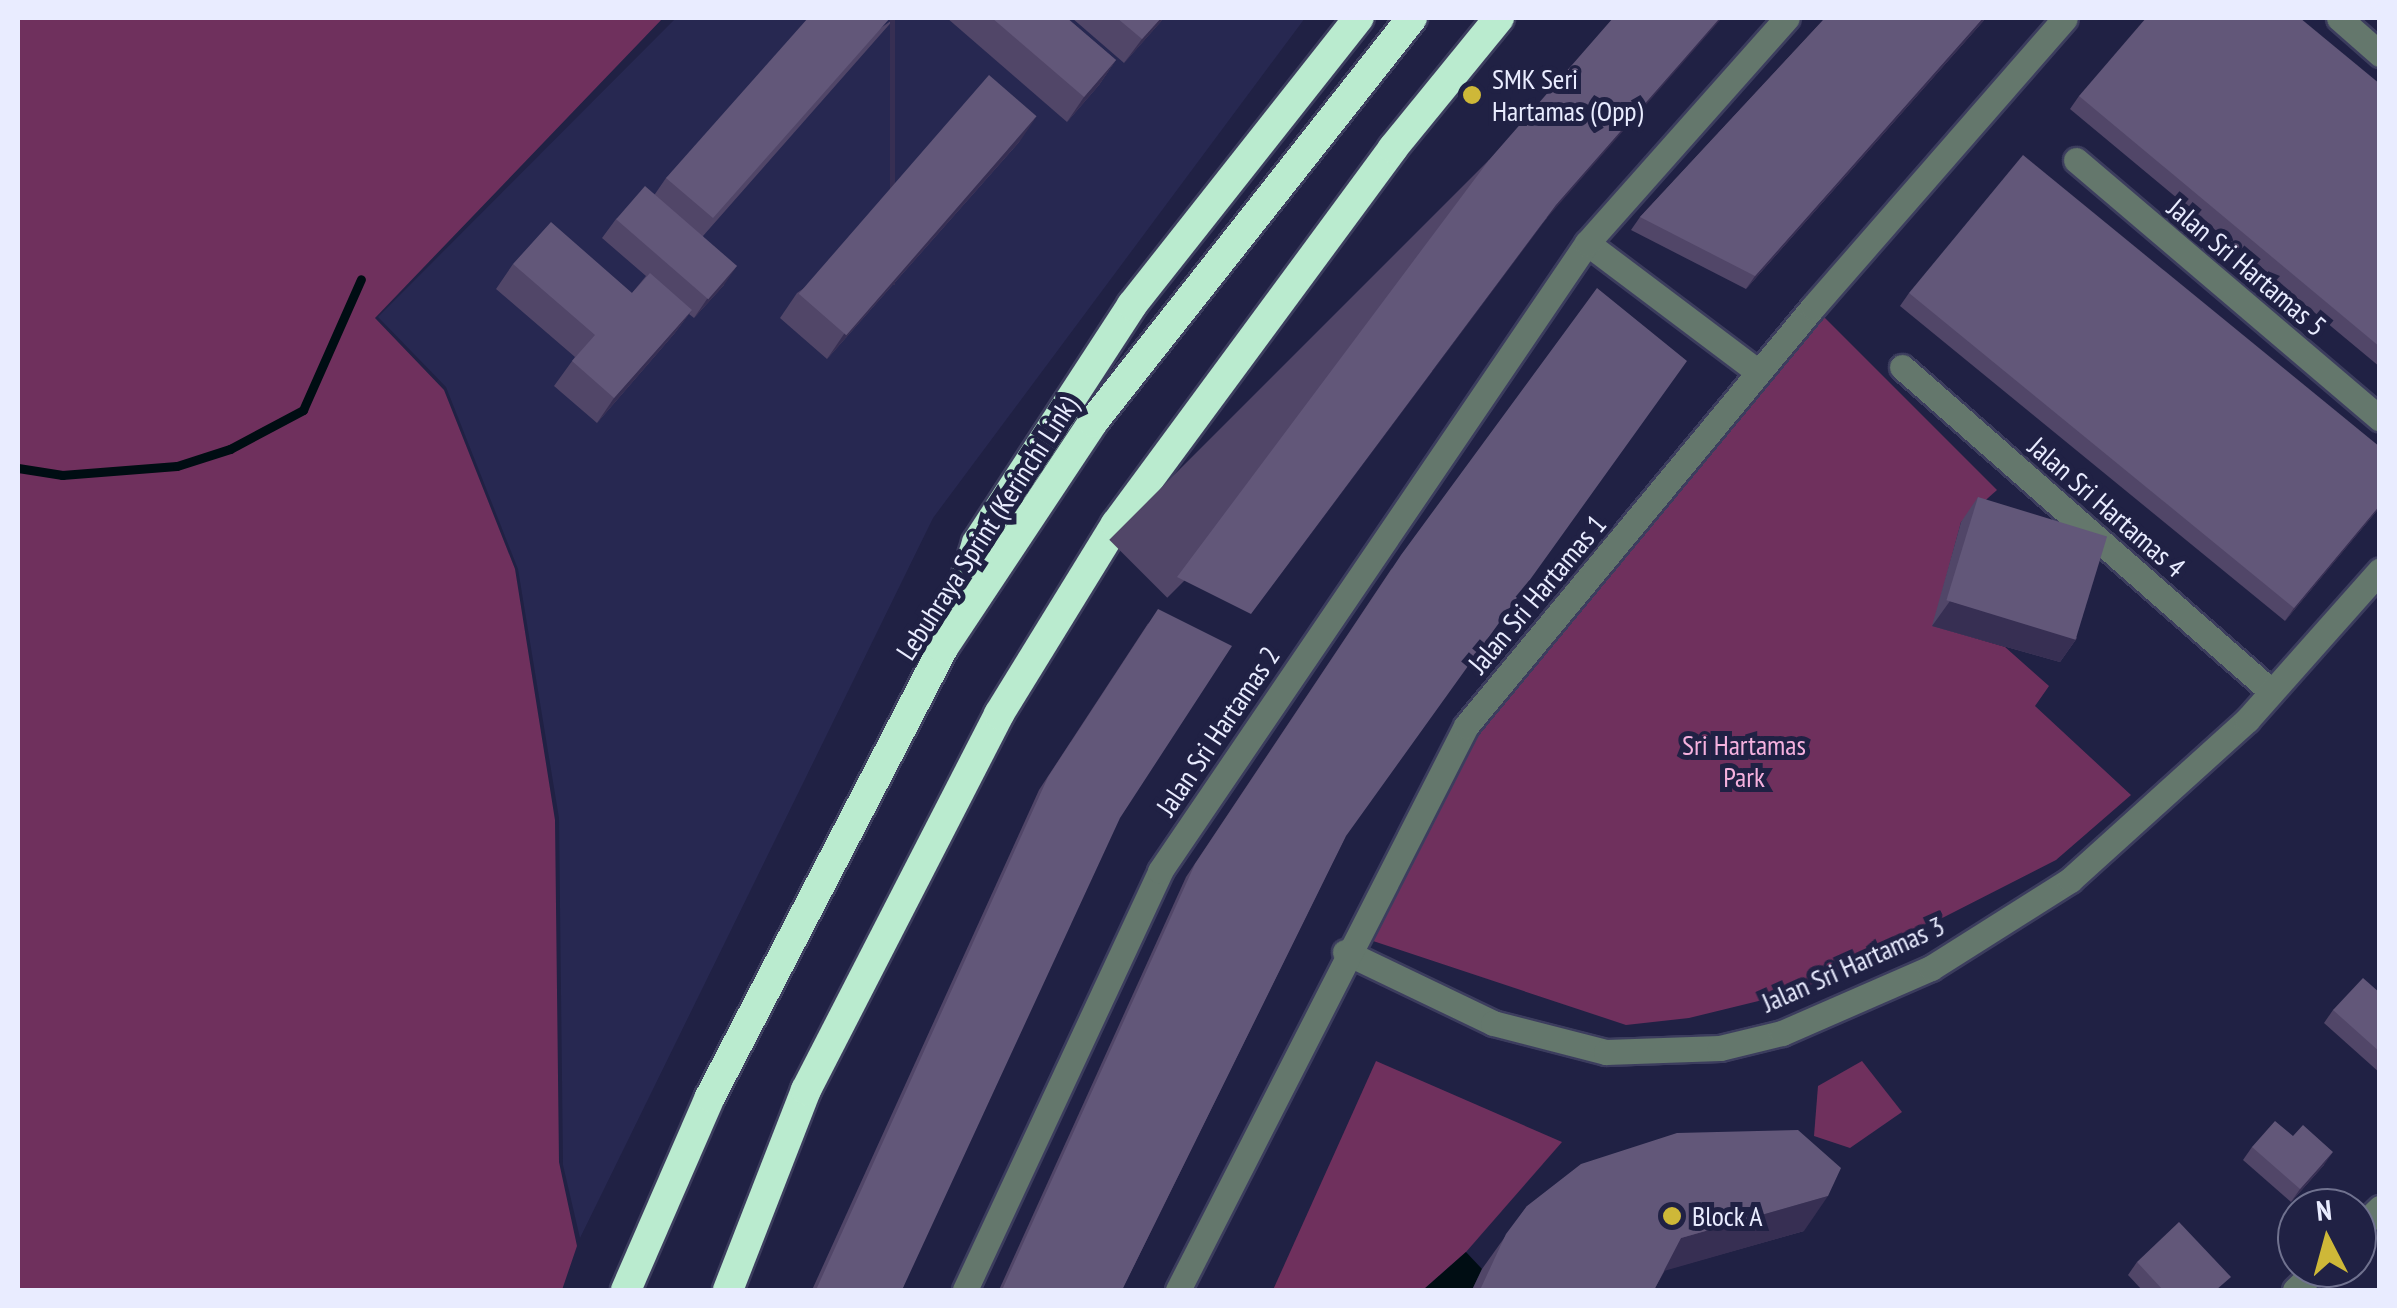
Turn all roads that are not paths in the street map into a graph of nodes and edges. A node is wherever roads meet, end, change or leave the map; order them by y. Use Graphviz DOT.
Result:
graph roads {
  1 [pos="1412,18"];
  2 [pos="1498,18"];
  3 [pos="1787,18"];
  4 [pos="2065,18"];
  5 [pos="2338,18"];
  6 [pos="1353,23"];
  7 [pos="2380,54"];
  8 [pos="2076,160"];
  9 [pos="1587,243"];
  10 [pos="1902,367"];
  11 [pos="1758,372"];
  12 [pos="2380,419"];
  13 [pos="2380,570"];
  14 [pos="942,648"];
  15 [pos="2272,692"];
  16 [pos="1345,952"];
  17 [pos="626,1290"];
  18 [pos="728,1290"];
  19 [pos="965,1290"];
  20 [pos="1178,1290"];
  1 -- 14 [label="highway, Lebuhraya Sprint (Kerinchi Link)"];
  2 -- 18 [label="highway"];
  3 -- 9 [label="street, Jalan Sri Hartamas 2"];
  4 -- 11 [label="street, Jalan Sri Hartamas 1"];
  5 -- 7 [label="street"];
  6 -- 14 [label="highway"];
  8 -- 12 [label="street, Jalan Sri Hartamas 5"];
  9 -- 11 [label="street"];
  9 -- 19 [label="street, Jalan Sri Hartamas 2"];
  10 -- 15 [label="street, Jalan Sri Hartamas 4"];
  11 -- 16 [label="street, Jalan Sri Hartamas 1"];
  13 -- 15 [label="street, Jalan Sri Hartamas 3"];
  14 -- 17 [label="highway, Lebuhraya Sprint (Kerinchi Link)"];
  15 -- 16 [label="street, Jalan Sri Hartamas 3"];
  16 -- 20 [label="street, Jalan Sri Hartamas 1"];
}
